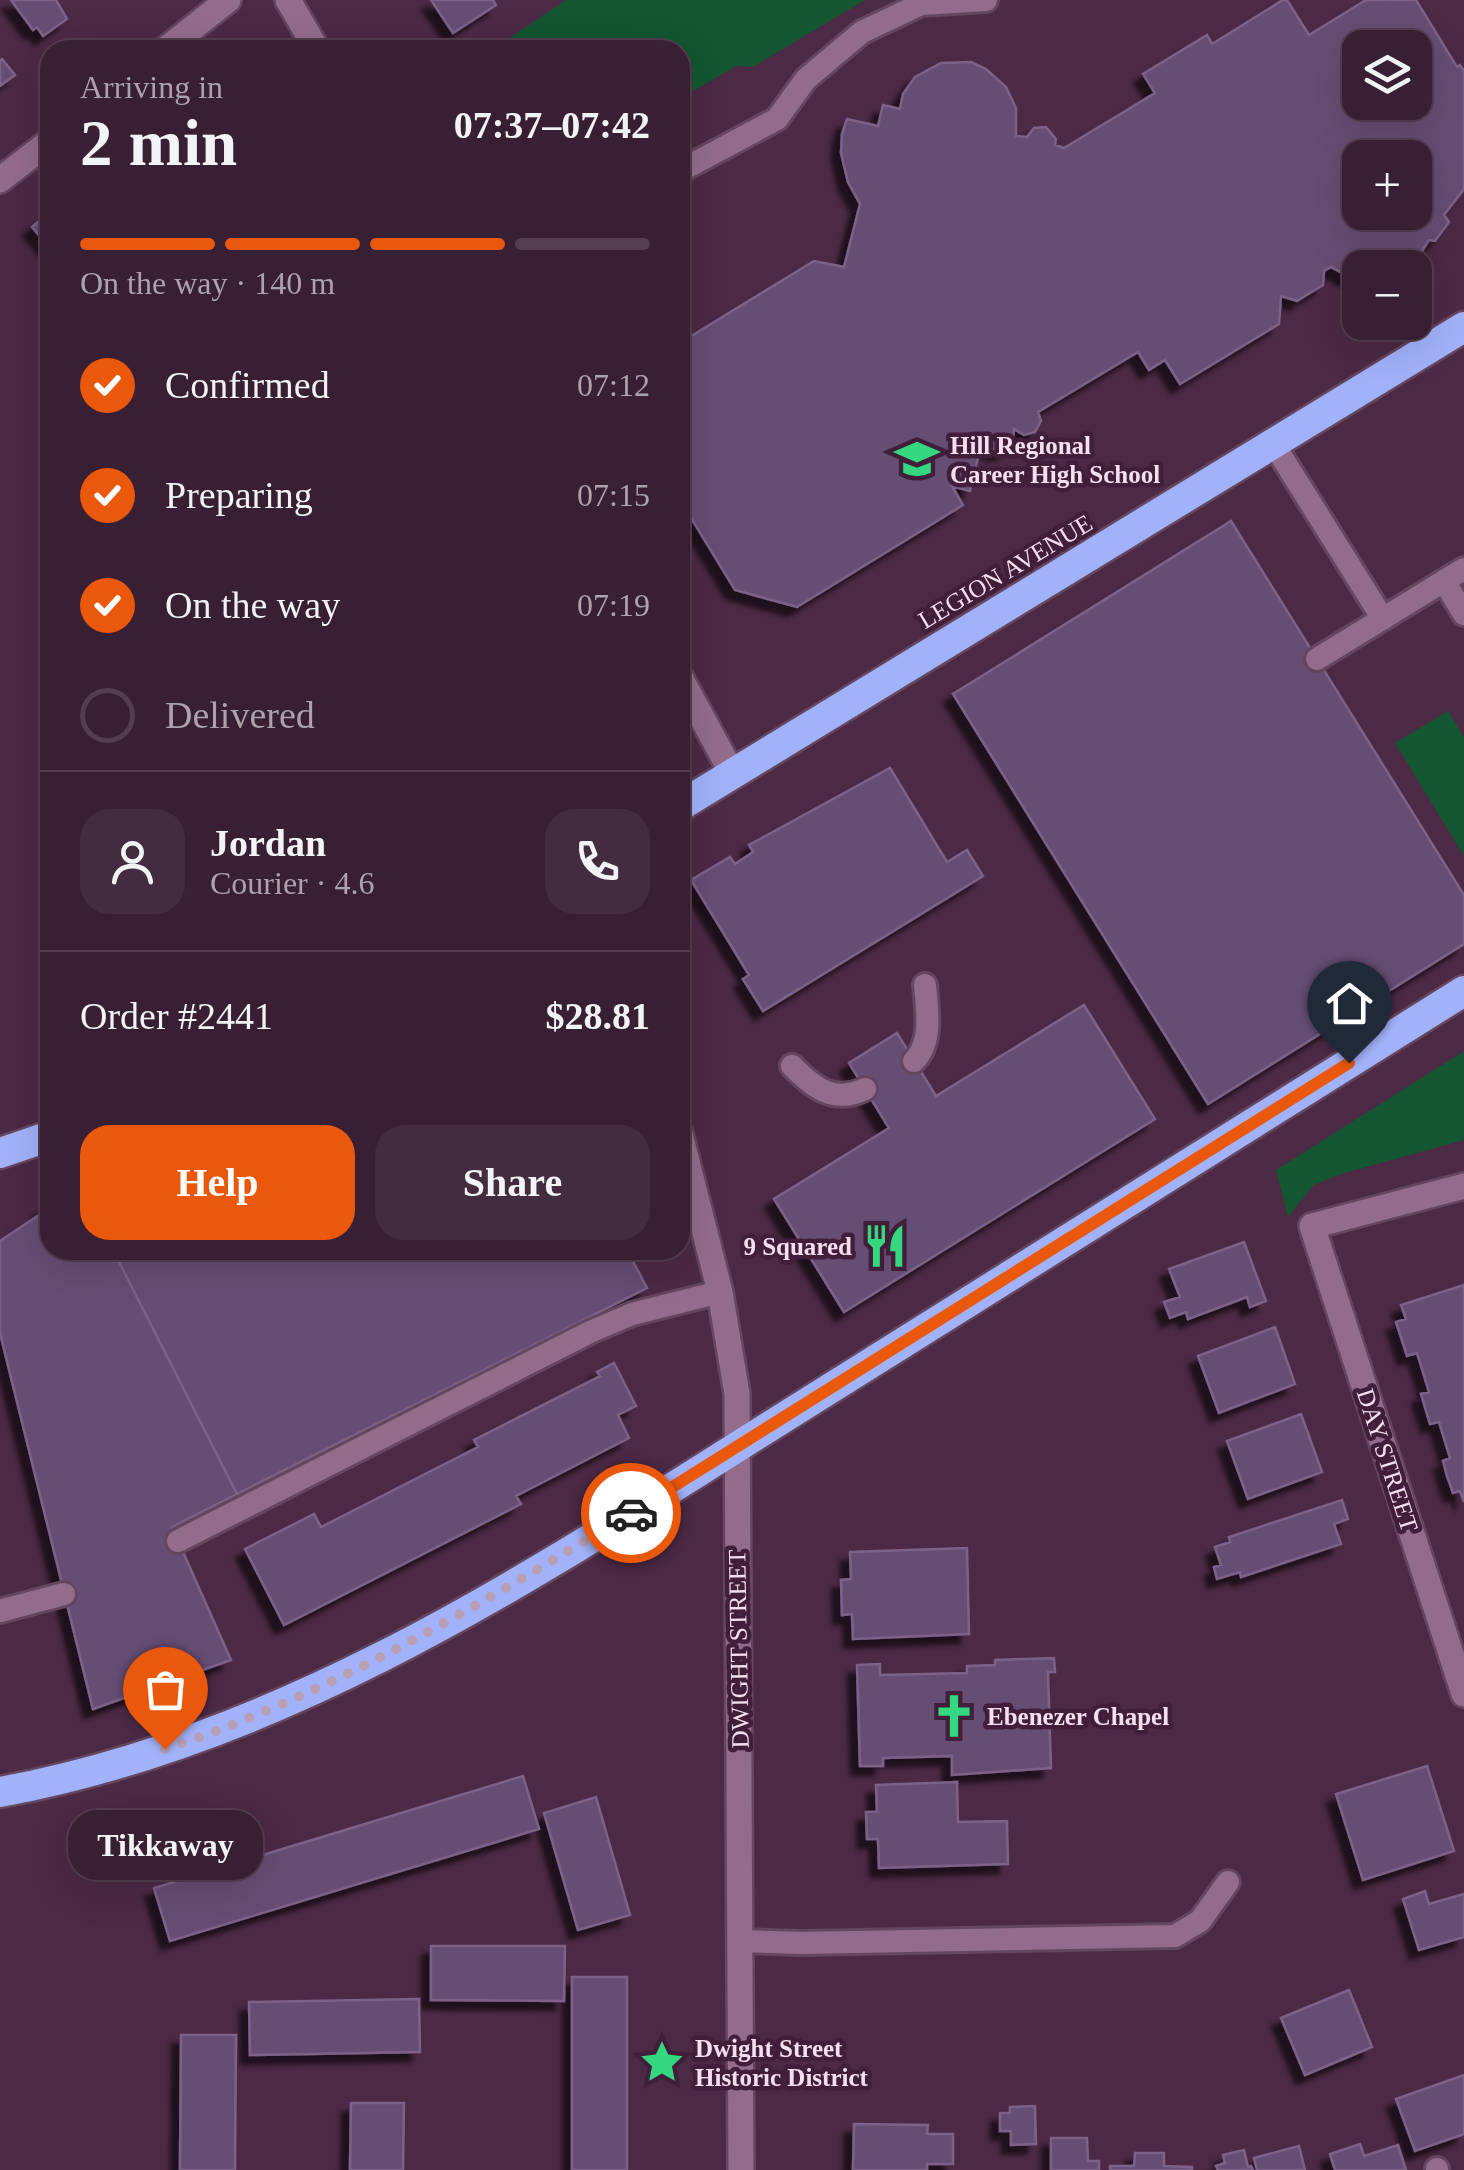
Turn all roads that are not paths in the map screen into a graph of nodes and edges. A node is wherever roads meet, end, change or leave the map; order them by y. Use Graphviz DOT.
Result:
graph roads {
  1 [pos="228,0"];
  2 [pos="288,0"];
  3 [pos="986,0"];
  4 [pos="178,40"];
  5 [pos="311,40"];
  6 [pos="40,149"];
  7 [pos="690,166"];
  8 [pos="0,180"];
  9 [pos="1464,326"];
  10 [pos="1272,443"];
  11 [pos="1454,575"];
  12 [pos="1464,614"];
  13 [pos="1383,619"];
  14 [pos="1316,658"];
  15 [pos="690,696"];
  16 [pos="732,774"];
  17 [pos="690,800"];
  18 [pos="926,985"];
  19 [pos="1464,991"];
  20 [pos="914,1061"];
  21 [pos="792,1066"];
  22 [pos="865,1089"];
  23 [pos="40,1139"];
  24 [pos="0,1153"];
  25 [pos="690,1174"];
  26 [pos="1464,1186"];
  27 [pos="720,1292"];
  28 [pos="737,1446"];
  29 [pos="178,1540"];
  30 [pos="64,1594"];
  31 [pos="0,1612"];
  32 [pos="1464,1694"];
  33 [pos="0,1792"];
  34 [pos="1228,1882"];
  35 [pos="742,1941"];
  36 [pos="741,2170"];
  1 -- 4 [label="main road"];
  2 -- 5 [label="main road"];
  3 -- 7 [label="lane"];
  6 -- 8 [label="main road"];
  9 -- 10 [label="highway, LEGION AVENUE"];
  10 -- 13 [label="lane"];
  10 -- 16 [label="highway, LEGION AVENUE"];
  11 -- 12 [label="lane"];
  11 -- 13 [label="lane"];
  13 -- 14 [label="lane"];
  15 -- 16 [label="main road"];
  16 -- 17 [label="highway, LEGION AVENUE"];
  18 -- 20 [label="lane"];
  19 -- 28 [label="highway"];
  21 -- 22 [label="lane"];
  23 -- 24 [label="highway"];
  25 -- 27 [label="main road, DWIGHT STREET"];
  26 -- 32 [label="main road, DAY STREET"];
  27 -- 28 [label="main road, DWIGHT STREET"];
  27 -- 29 [label="lane"];
  28 -- 33 [label="highway"];
  28 -- 35 [label="main road, DWIGHT STREET"];
  30 -- 31 [label="lane"];
  34 -- 35 [label="lane"];
  35 -- 36 [label="main road, DWIGHT STREET"];
}
